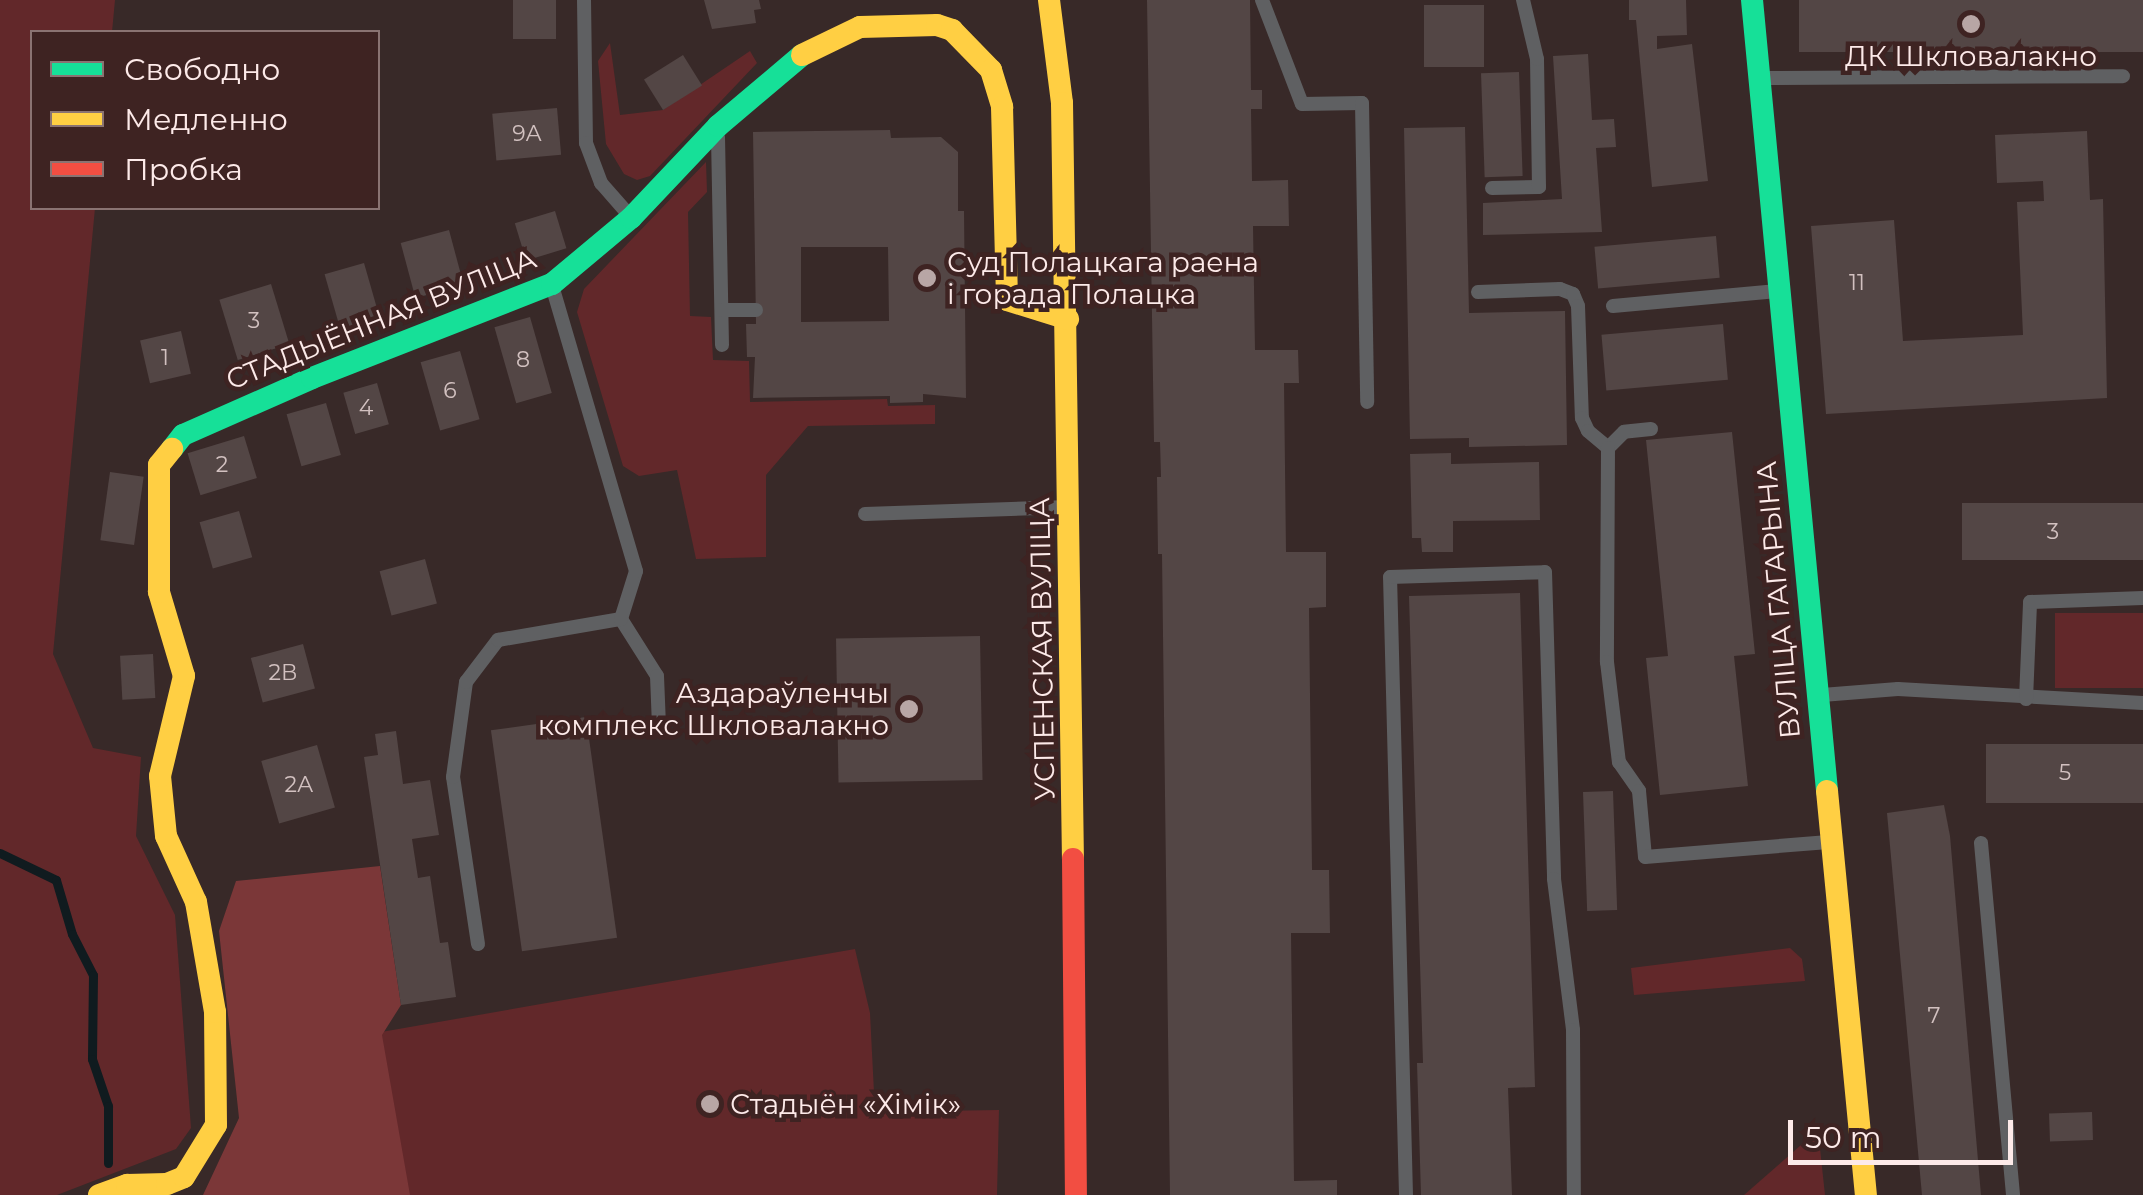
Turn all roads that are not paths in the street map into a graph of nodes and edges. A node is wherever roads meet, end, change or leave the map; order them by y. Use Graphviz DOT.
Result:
graph roads {
  1 [pos="584,0"];
  2 [pos="1050,0"];
  3 [pos="1070,0"];
  4 [pos="1262,0"];
  5 [pos="1523,0"];
  6 [pos="1752,0"];
  7 [pos="2124,76"];
  8 [pos="1759,78"];
  9 [pos="1062,103"];
  10 [pos="718,126"];
  11 [pos="1492,188"];
  12 [pos="631,218"];
  13 [pos="552,284"];
  14 [pos="1779,291"];
  15 [pos="1478,292"];
  16 [pos="1613,306"];
  17 [pos="722,310"];
  18 [pos="756,310"];
  19 [pos="1068,319"];
  20 [pos="722,344"];
  21 [pos="1367,402"];
  22 [pos="1651,429"];
  23 [pos="1608,448"];
  24 [pos="1070,508"];
  25 [pos="865,514"];
  26 [pos="2143,598"];
  27 [pos="621,619"];
  28 [pos="1816,696"];
  29 [pos="2026,699"];
  30 [pos="2143,703"];
  31 [pos="659,726"];
  32 [pos="1832,842"];
  33 [pos="1981,843"];
  34 [pos="478,944"];
  35 [pos="100,1195"];
  36 [pos="1076,1195"];
  37 [pos="1406,1195"];
  38 [pos="1574,1195"];
  39 [pos="1866,1195"];
  40 [pos="2013,1195"];
  1 -- 12 [label="lane"];
  2 -- 9 [label="street, УСПЕНСКАЯ ВУЛІЦА"];
  3 -- 9 [label="street, УСПЕНСКАЯ ВУЛІЦА"];
  4 -- 21 [label="lane"];
  5 -- 11 [label="lane"];
  6 -- 8 [label="street, ВУЛІЦА ГАГАРЫНА"];
  7 -- 8 [label="lane"];
  8 -- 14 [label="street, ВУЛІЦА ГАГАРЫНА"];
  9 -- 19 [label="street, УСПЕНСКАЯ ВУЛІЦА"];
  10 -- 12 [label="street, СТАДЫЁННАЯ ВУЛІЦА"];
  10 -- 17 [label="lane"];
  10 -- 19 [label="street, СТАДЫЁННАЯ ВУЛІЦА"];
  12 -- 13 [label="street, СТАДЫЁННАЯ ВУЛІЦА"];
  13 -- 27 [label="lane"];
  13 -- 35 [label="street, СТАДЫЁННАЯ ВУЛІЦА"];
  14 -- 16 [label="lane"];
  14 -- 28 [label="street, ВУЛІЦА ГАГАРЫНА"];
  15 -- 23 [label="lane"];
  17 -- 18 [label="lane"];
  17 -- 20 [label="lane"];
  19 -- 24 [label="street, УСПЕНСКАЯ ВУЛІЦА"];
  22 -- 23 [label="lane"];
  23 -- 32 [label="lane"];
  24 -- 25 [label="lane"];
  24 -- 36 [label="street, УСПЕНСКАЯ ВУЛІЦА"];
  26 -- 29 [label="lane"];
  27 -- 31 [label="lane"];
  27 -- 34 [label="lane"];
  28 -- 29 [label="lane"];
  28 -- 32 [label="street, ВУЛІЦА ГАГАРЫНА"];
  29 -- 30 [label="lane"];
  32 -- 39 [label="street, ВУЛІЦА ГАГАРЫНА"];
  33 -- 40 [label="lane"];
  37 -- 38 [label="lane"];
}
